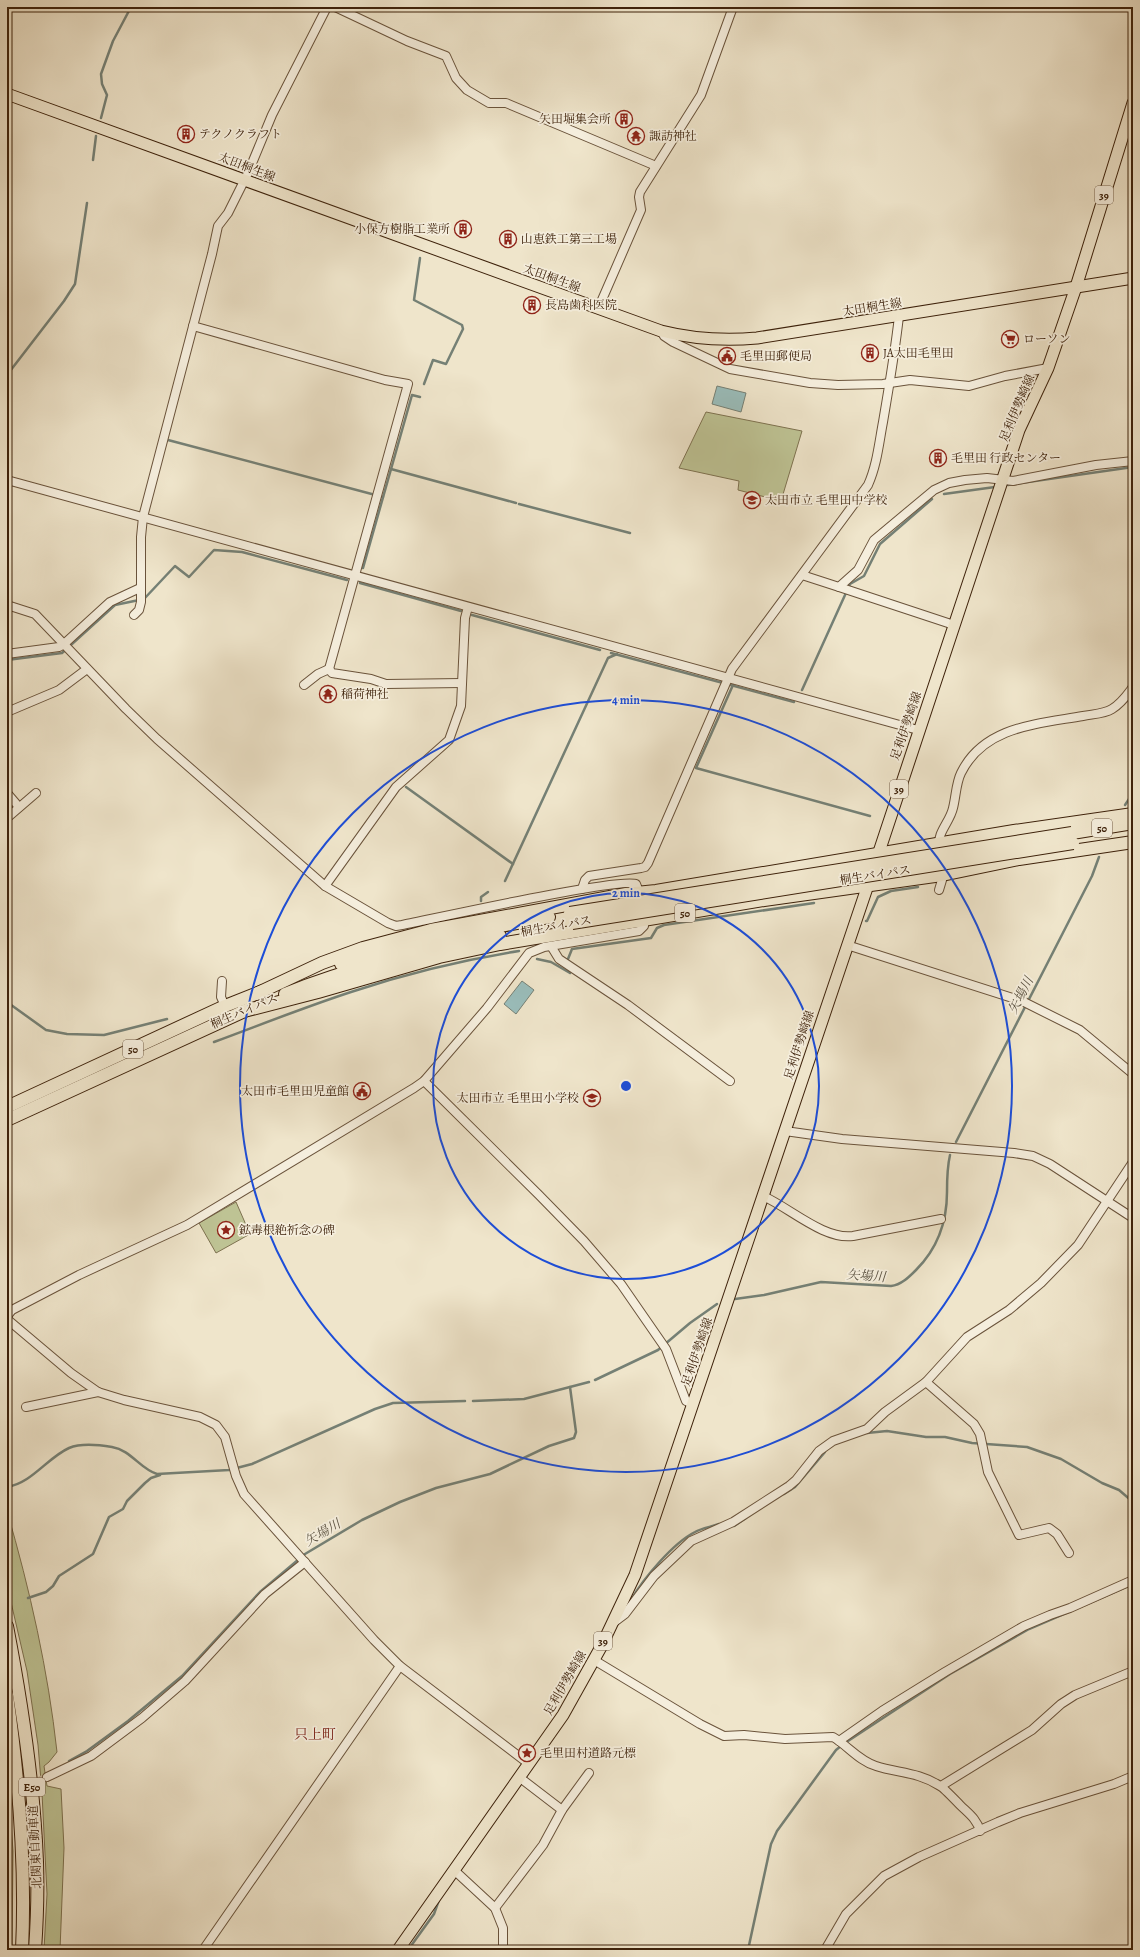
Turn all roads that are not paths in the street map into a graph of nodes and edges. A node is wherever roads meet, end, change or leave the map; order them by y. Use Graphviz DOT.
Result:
graph roads {
  1 [pos="327,7"];
  2 [pos="335,7"];
  3 [pos="733,7"];
  4 [pos="7,94"];
  5 [pos="1133,102"];
  6 [pos="656,166"];
  7 [pos="244,180"];
  8 [pos="1133,278"];
  9 [pos="1076,287"];
  10 [pos="598,309"];
  11 [pos="898,316"];
  12 [pos="193,326"];
  13 [pos="661,331"];
  14 [pos="1048,368"];
  15 [pos="891,382"];
  16 [pos="1133,461"];
  17 [pos="7,480"];
  18 [pos="1004,480"];
  19 [pos="143,517"];
  20 [pos="802,575"];
  21 [pos="356,576"];
  22 [pos="845,589"];
  23 [pos="141,595"];
  24 [pos="7,605"];
  25 [pos="468,607"];
  26 [pos="134,615"];
  27 [pos="954,625"];
  28 [pos="67,647"];
  29 [pos="7,654"];
  30 [pos="87,669"];
  31 [pos="329,669"];
  32 [pos="727,681"];
  33 [pos="462,683"];
  34 [pos="304,685"];
  35 [pos="1133,687"];
  36 [pos="7,712"];
  37 [pos="918,730"];
  38 [pos="7,793"];
  39 [pos="36,793"];
  40 [pos="19,807"];
  41 [pos="1133,814"];
  42 [pos="7,818"];
  43 [pos="1133,823"];
  44 [pos="1133,834"];
  45 [pos="1073,838"];
  46 [pos="1133,842"];
  47 [pos="938,844"];
  48 [pos="878,854"];
  49 [pos="942,875"];
  50 [pos="325,886"];
  51 [pos="867,886"];
  52 [pos="582,890"];
  53 [pos="939,890"];
  54 [pos="640,892"];
  55 [pos="571,918"];
  56 [pos="644,920"];
  57 [pos="846,945"];
  58 [pos="551,946"];
  59 [pos="222,981"];
  60 [pos="256,994"];
  61 [pos="225,1006"];
  62 [pos="244,1011"];
  63 [pos="1133,1074"];
  64 [pos="424,1081"];
  65 [pos="730,1081"];
  66 [pos="9,1113"];
  67 [pos="785,1131"];
  68 [pos="1133,1162"];
  69 [pos="763,1196"];
  70 [pos="1108,1202"];
  71 [pos="1133,1218"];
  72 [pos="941,1219"];
  73 [pos="7,1316"];
  74 [pos="7,1319"];
  75 [pos="926,1382"];
  76 [pos="98,1392"];
  77 [pos="693,1404"];
  78 [pos="26,1407"];
  79 [pos="1069,1552"];
  80 [pos="305,1562"];
  81 [pos="1133,1580"];
  82 [pos="612,1624"];
  83 [pos="7,1626"];
  84 [pos="594,1660"];
  85 [pos="400,1666"];
  86 [pos="1133,1670"];
  87 [pos="7,1696"];
  88 [pos="840,1741"];
  89 [pos="529,1764"];
  90 [pos="589,1773"];
  91 [pos="1133,1776"];
  92 [pos="47,1777"];
  93 [pos="520,1777"];
  94 [pos="941,1786"];
  95 [pos="562,1810"];
  96 [pos="980,1831"];
  97 [pos="454,1870"];
  98 [pos="495,1908"];
  99 [pos="22,1950"];
  100 [pos="36,1950"];
  101 [pos="203,1950"];
  102 [pos="398,1950"];
  103 [pos="503,1950"];
  104 [pos="825,1950"];
  1 -- 7 [label="street"];
  2 -- 6 [label="street"];
  3 -- 6 [label="street"];
  4 -- 7 [label="main road, 太田桐生線"];
  5 -- 9 [label="main road, 足利伊勢崎線 / 39"];
  6 -- 10 [label="street"];
  7 -- 10 [label="main road, 太田桐生線"];
  7 -- 12 [label="street"];
  8 -- 9 [label="main road, 太田桐生線"];
  9 -- 11 [label="main road, 太田桐生線"];
  9 -- 14 [label="main road, 足利伊勢崎線 / 39"];
  10 -- 13 [label="main road, 太田桐生線"];
  11 -- 13 [label="main road, 太田桐生線"];
  11 -- 15 [label="street"];
  12 -- 19 [label="street"];
  12 -- 21 [label="street"];
  13 -- 15 [label="street"];
  14 -- 15 [label="street"];
  14 -- 18 [label="main road, 足利伊勢崎線 / 39"];
  15 -- 20 [label="street"];
  16 -- 18 [label="street"];
  17 -- 19 [label="street"];
  18 -- 22 [label="street"];
  18 -- 27 [label="main road, 足利伊勢崎線 / 39"];
  19 -- 21 [label="street"];
  19 -- 23 [label="street"];
  20 -- 22 [label="street"];
  20 -- 32 [label="street"];
  21 -- 25 [label="street"];
  21 -- 31 [label="street"];
  22 -- 27 [label="street"];
  23 -- 26 [label="street"];
  23 -- 28 [label="street"];
  24 -- 28 [label="street"];
  25 -- 32 [label="street"];
  25 -- 33 [label="street"];
  27 -- 37 [label="main road, 足利伊勢崎線 / 39"];
  28 -- 29 [label="street"];
  28 -- 30 [label="street"];
  30 -- 36 [label="street"];
  30 -- 50 [label="street"];
  31 -- 33 [label="street"];
  31 -- 34 [label="street"];
  32 -- 37 [label="street"];
  32 -- 52 [label="street"];
  33 -- 50 [label="street"];
  35 -- 47 [label="street"];
  37 -- 48 [label="main road, 足利伊勢崎線 / 39"];
  38 -- 40 [label="street"];
  39 -- 40 [label="street"];
  40 -- 42 [label="street"];
  41 -- 47 [label="highway, 50"];
  43 -- 45 [label="highway, 桐生バイパス / 50"];
  44 -- 45 [label="highway, 桐生バイパス / 50"];
  45 -- 55 [label="highway, 桐生バイパス / 50, bridge"];
  46 -- 49 [label="highway, 50"];
  47 -- 48 [label="highway, 50"];
  47 -- 49 [label="street"];
  48 -- 51 [label="main road, 足利伊勢崎線 / 39"];
  48 -- 54 [label="highway, 50"];
  49 -- 51 [label="highway, 50"];
  49 -- 53 [label="street"];
  50 -- 52 [label="street"];
  51 -- 56 [label="highway, 50"];
  51 -- 57 [label="main road, 足利伊勢崎線 / 39"];
  52 -- 54 [label="street"];
  54 -- 56 [label="street"];
  54 -- 60 [label="highway, 50"];
  55 -- 60 [label="highway, 桐生バイパス / 50"];
  55 -- 62 [label="highway, 桐生バイパス / 50"];
  56 -- 58 [label="street"];
  56 -- 62 [label="highway, 50"];
  57 -- 63 [label="street"];
  57 -- 67 [label="main road, 足利伊勢崎線 / 39"];
  58 -- 64 [label="street"];
  58 -- 65 [label="street"];
  59 -- 61 [label="street"];
  60 -- 61 [label="highway, 桐生バイパス / 50"];
  61 -- 66 [label="highway, 桐生バイパス / 50"];
  62 -- 66 [label="highway, 桐生バイパス / 50"];
  64 -- 73 [label="street"];
  64 -- 77 [label="street"];
  67 -- 69 [label="main road, 足利伊勢崎線 / 39"];
  67 -- 70 [label="street"];
  68 -- 70 [label="street"];
  69 -- 72 [label="street"];
  69 -- 77 [label="main road, 足利伊勢崎線 / 39"];
  70 -- 71 [label="street"];
  70 -- 75 [label="street"];
  74 -- 76 [label="street"];
  75 -- 79 [label="street"];
  75 -- 82 [label="street"];
  76 -- 78 [label="street"];
  76 -- 80 [label="street"];
  77 -- 82 [label="main road, 足利伊勢崎線 / 39"];
  80 -- 85 [label="street"];
  80 -- 92 [label="street"];
  81 -- 88 [label="street"];
  82 -- 84 [label="main road, 足利伊勢崎線 / 39"];
  83 -- 100 [label="highway, 北関東自動車道 / E50"];
  84 -- 88 [label="street"];
  84 -- 89 [label="main road, 足利伊勢崎線 / 39"];
  85 -- 89 [label="street"];
  85 -- 101 [label="street"];
  86 -- 94 [label="street"];
  87 -- 99 [label="highway, 北関東自動車道 / E50"];
  88 -- 94 [label="street"];
  89 -- 93 [label="main road, 足利伊勢崎線 / 39"];
  90 -- 95 [label="street"];
  91 -- 96 [label="street"];
  93 -- 95 [label="street"];
  93 -- 97 [label="main road, 足利伊勢崎線 / 39"];
  94 -- 96 [label="street"];
  95 -- 98 [label="street"];
  96 -- 104 [label="street"];
  97 -- 98 [label="street"];
  97 -- 102 [label="main road, 足利伊勢崎線 / 39"];
  98 -- 103 [label="street"];
}
